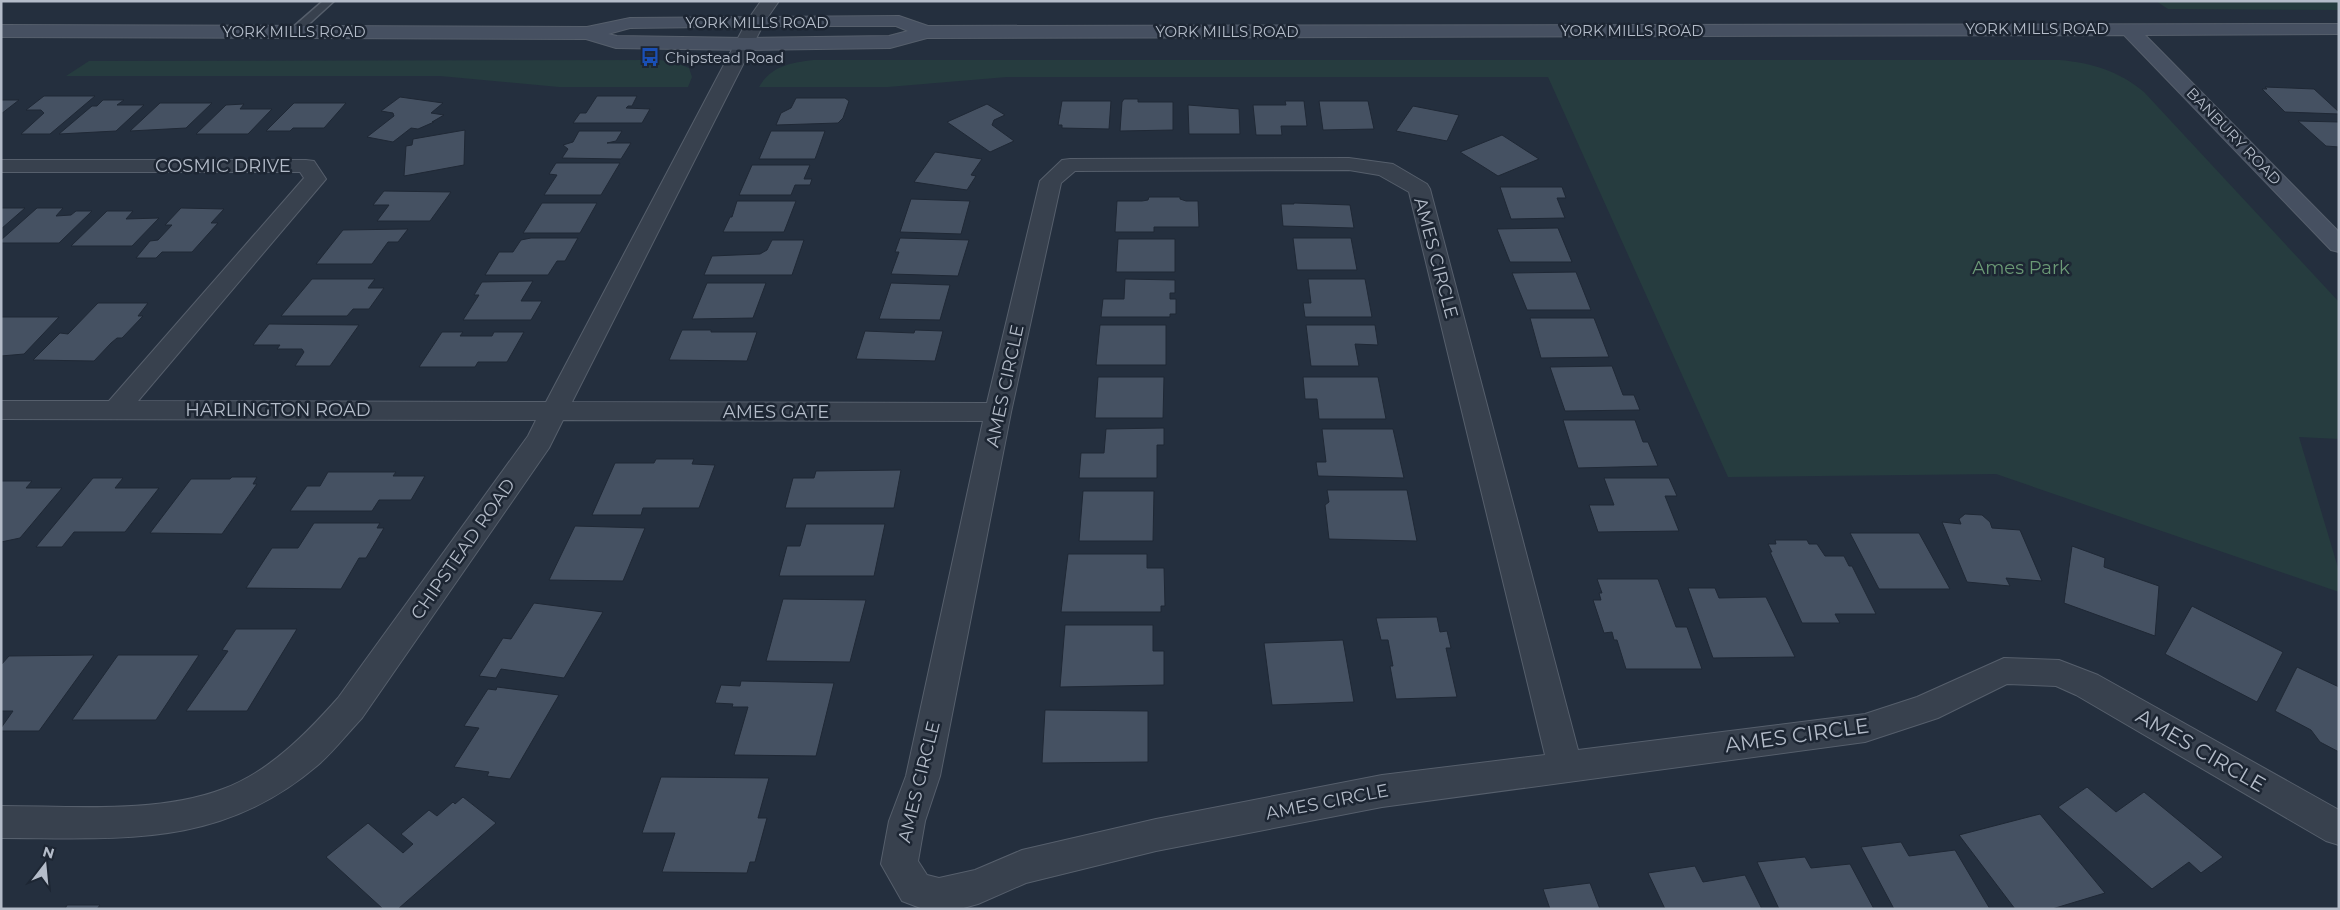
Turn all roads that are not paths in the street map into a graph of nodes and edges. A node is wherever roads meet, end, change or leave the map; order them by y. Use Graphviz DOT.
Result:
graph roads {
  1 [pos="329,1"];
  2 [pos="770,1"];
  3 [pos="756,21"];
  4 [pos="2128,28"];
  5 [pos="2339,29"];
  6 [pos="295,31"];
  7 [pos="1,32"];
  8 [pos="926,32"];
  9 [pos="586,33"];
  10 [pos="746,44"];
  11 [pos="1,166"];
  12 [pos="2339,245"];
  13 [pos="117,409"];
  14 [pos="1,410"];
  15 [pos="554,410"];
  16 [pos="998,412"];
  17 [pos="1565,767"];
  18 [pos="3,825"];
  19 [pos="2339,829"];
  1 -- 6 [label="lane"];
  2 -- 3 [label="street"];
  3 -- 8 [label="main road, YORK MILLS ROAD"];
  3 -- 9 [label="main road, YORK MILLS ROAD"];
  3 -- 10 [label="street, CHIPSTEAD ROAD"];
  4 -- 5 [label="main road, YORK MILLS ROAD"];
  4 -- 8 [label="main road, YORK MILLS ROAD"];
  4 -- 12 [label="main road, BANBURY ROAD"];
  6 -- 7 [label="main road, YORK MILLS ROAD"];
  6 -- 9 [label="main road, YORK MILLS ROAD"];
  8 -- 10 [label="main road, YORK MILLS ROAD"];
  9 -- 10 [label="main road, YORK MILLS ROAD"];
  10 -- 15 [label="street, CHIPSTEAD ROAD"];
  11 -- 13 [label="street, COSMIC DRIVE"];
  13 -- 14 [label="street, HARLINGTON ROAD"];
  13 -- 15 [label="street, HARLINGTON ROAD"];
  15 -- 16 [label="street, AMES GATE"];
  15 -- 18 [label="street, CHIPSTEAD ROAD"];
  16 -- 17 [label="street, AMES CIRCLE"];
  16 -- 17 [label="street, AMES CIRCLE"];
  17 -- 19 [label="street, AMES CIRCLE"];
}
